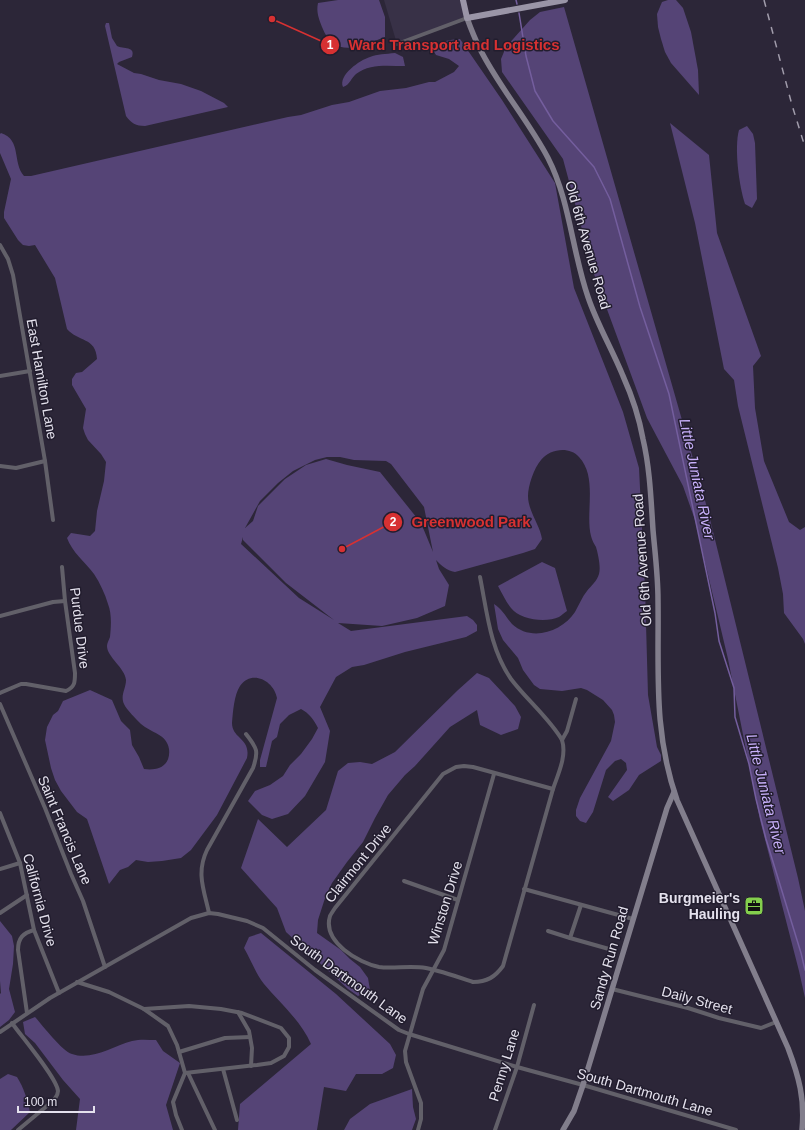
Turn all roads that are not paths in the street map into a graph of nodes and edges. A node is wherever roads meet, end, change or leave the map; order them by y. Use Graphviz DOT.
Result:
graph roads {
  1 [pos="463,0"];
  2 [pos="565,0"];
  3 [pos="467,18"];
  4 [pos="397,44"];
  5 [pos="0,247"];
  6 [pos="30,371"];
  7 [pos="0,376"];
  8 [pos="45,461"];
  9 [pos="0,466"];
  10 [pos="53,520"];
  11 [pos="62,567"];
  12 [pos="480,577"];
  13 [pos="65,601"];
  14 [pos="0,616"];
  15 [pos="0,693"];
  16 [pos="576,699"];
  17 [pos="0,704"];
  18 [pos="246,734"];
  19 [pos="562,740"];
  20 [pos="494,774"];
  21 [pos="553,789"];
  22 [pos="674,792"];
  23 [pos="0,813"];
  24 [pos="6,829"];
  25 [pos="0,830"];
  26 [pos="20,864"];
  27 [pos="0,869"];
  28 [pos="404,882"];
  29 [pos="524,889"];
  30 [pos="27,895"];
  31 [pos="458,900"];
  32 [pos="581,905"];
  33 [pos="0,913"];
  34 [pos="209,913"];
  35 [pos="633,919"];
  36 [pos="34,930"];
  37 [pos="548,931"];
  38 [pos="570,938"];
  39 [pos="609,949"];
  40 [pos="105,967"];
  41 [pos="433,970"];
  42 [pos="78,982"];
  43 [pos="612,989"];
  44 [pos="59,993"];
  45 [pos="534,1006"];
  46 [pos="144,1009"];
  47 [pos="238,1012"];
  48 [pos="27,1013"];
  49 [pos="776,1022"];
  50 [pos="12,1023"];
  51 [pos="0,1032"];
  52 [pos="410,1034"];
  53 [pos="250,1037"];
  54 [pos="179,1052"];
  55 [pos="252,1066"];
  56 [pos="517,1067"];
  57 [pos="223,1069"];
  58 [pos="187,1073"];
  59 [pos="584,1085"];
  60 [pos="237,1120"];
  61 [pos="18,1130"];
  62 [pos="182,1130"];
  63 [pos="214,1130"];
  64 [pos="418,1130"];
  65 [pos="495,1130"];
  66 [pos="563,1130"];
  67 [pos="736,1130"];
  68 [pos="802,1130"];
  1 -- 3 [label="main road, Old 6th Avenue Road"];
  2 -- 3 [label="main road"];
  3 -- 4 [label="street"];
  3 -- 22 [label="main road, Old 6th Avenue Road"];
  5 -- 6 [label="street, East Hamilton Lane"];
  6 -- 7 [label="street"];
  6 -- 8 [label="street, East Hamilton Lane"];
  8 -- 9 [label="street"];
  8 -- 10 [label="street, East Hamilton Lane"];
  11 -- 13 [label="street, Purdue Drive"];
  12 -- 19 [label="street"];
  13 -- 14 [label="street"];
  13 -- 15 [label="street, Purdue Drive"];
  16 -- 19 [label="street, Clairmont Drive"];
  17 -- 40 [label="street, Saint Francis Lane"];
  18 -- 34 [label="street"];
  19 -- 21 [label="street, Clairmont Drive"];
  20 -- 21 [label="street, Clairmont Drive"];
  20 -- 31 [label="street, Winston Drive"];
  20 -- 41 [label="street, Clairmont Drive"];
  21 -- 29 [label="street, Clairmont Drive"];
  22 -- 35 [label="main road, Sandy Run Road"];
  22 -- 49 [label="main road, Old 6th Avenue Road"];
  23 -- 24 [label="street, California Drive"];
  24 -- 25 [label="street"];
  24 -- 26 [label="street, California Drive"];
  26 -- 27 [label="street"];
  26 -- 30 [label="street, California Drive"];
  28 -- 31 [label="street"];
  29 -- 32 [label="street"];
  29 -- 41 [label="street, Clairmont Drive"];
  30 -- 33 [label="street"];
  30 -- 36 [label="street, California Drive"];
  31 -- 41 [label="street, Winston Drive"];
  32 -- 35 [label="street"];
  32 -- 38 [label="street"];
  34 -- 40 [label="street, South Dartmouth Lane"];
  34 -- 52 [label="street, South Dartmouth Lane"];
  35 -- 43 [label="main road, Sandy Run Road"];
  36 -- 44 [label="street, California Drive"];
  36 -- 48 [label="street"];
  37 -- 38 [label="street"];
  38 -- 39 [label="street"];
  40 -- 42 [label="street, South Dartmouth Lane"];
  41 -- 52 [label="street, Winston Drive"];
  42 -- 44 [label="street, South Dartmouth Lane"];
  42 -- 46 [label="street"];
  43 -- 49 [label="street, Daily Street"];
  43 -- 59 [label="main road, Sandy Run Road"];
  44 -- 48 [label="street, South Dartmouth Lane"];
  45 -- 56 [label="street, Penny Lane"];
  46 -- 47 [label="street"];
  46 -- 54 [label="street"];
  47 -- 53 [label="street"];
  47 -- 55 [label="street"];
  48 -- 50 [label="street, South Dartmouth Lane"];
  49 -- 68 [label="main road, Old 6th Avenue Road"];
  50 -- 51 [label="street, South Dartmouth Lane"];
  50 -- 61 [label="street"];
  52 -- 56 [label="street, South Dartmouth Lane"];
  52 -- 64 [label="street, Winston Drive"];
  53 -- 54 [label="street"];
  53 -- 55 [label="street"];
  54 -- 58 [label="street"];
  55 -- 57 [label="street"];
  56 -- 59 [label="street, South Dartmouth Lane"];
  56 -- 65 [label="street, Penny Lane"];
  57 -- 58 [label="street"];
  57 -- 60 [label="street"];
  58 -- 62 [label="street"];
  58 -- 63 [label="street"];
  59 -- 66 [label="main road, Sandy Run Road"];
  59 -- 67 [label="street, South Dartmouth Lane"];
}
